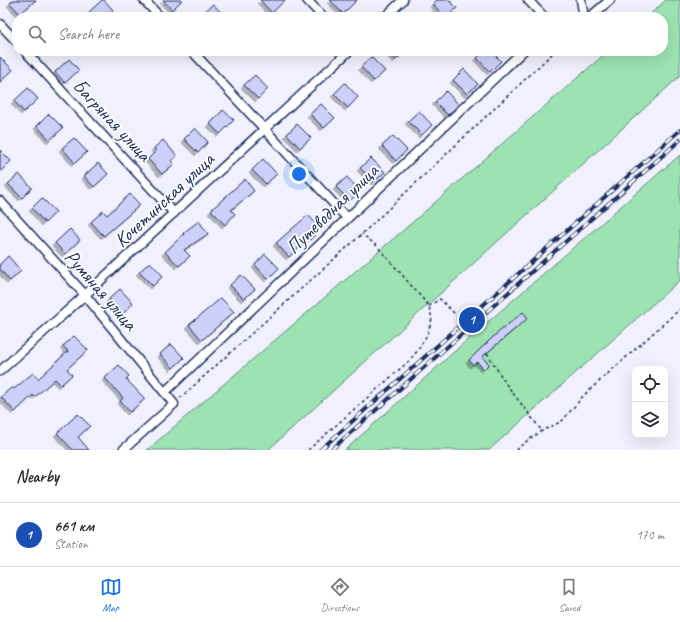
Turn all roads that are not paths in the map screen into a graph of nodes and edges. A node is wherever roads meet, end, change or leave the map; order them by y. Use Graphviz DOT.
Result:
graph roads {
  1 [pos="144,0"];
  2 [pos="307,0"];
  3 [pos="403,0"];
  4 [pos="528,0"];
  5 [pos="581,0"];
  6 [pos="610,0"];
  7 [pos="155,12"];
  8 [pos="318,12"];
  9 [pos="390,12"];
  10 [pos="539,12"];
  11 [pos="583,12"];
  12 [pos="596,12"];
  13 [pos="0,24"];
  14 [pos="12,37"];
  15 [pos="30,56"];
  16 [pos="197,56"];
  17 [pos="344,56"];
  18 [pos="518,56"];
  19 [pos="265,130"];
  20 [pos="0,201"];
  21 [pos="174,213"];
  22 [pos="347,218"];
  23 [pos="85,295"];
  24 [pos="0,371"];
  25 [pos="165,392"];
  26 [pos="123,450"];
  1 -- 7 [label="street"];
  2 -- 8 [label="street"];
  3 -- 9 [label="street"];
  4 -- 10 [label="street"];
  5 -- 11 [label="street"];
  6 -- 12 [label="street"];
  13 -- 14 [label="street"];
  15 -- 21 [label="street, Багряная улица"];
  16 -- 19 [label="street"];
  17 -- 19 [label="street, Кочетинская улица"];
  18 -- 22 [label="street, Путеводная улица"];
  19 -- 21 [label="street, Кочетинская улица"];
  19 -- 22 [label="street"];
  20 -- 23 [label="street, Румяная улица"];
  21 -- 23 [label="street, Кочетинская улица"];
  22 -- 25 [label="street, Путеводная улица"];
  23 -- 24 [label="street, Кочетинская улица"];
  23 -- 25 [label="street, Румяная улица"];
  25 -- 26 [label="street, Румяная улица"];
}
